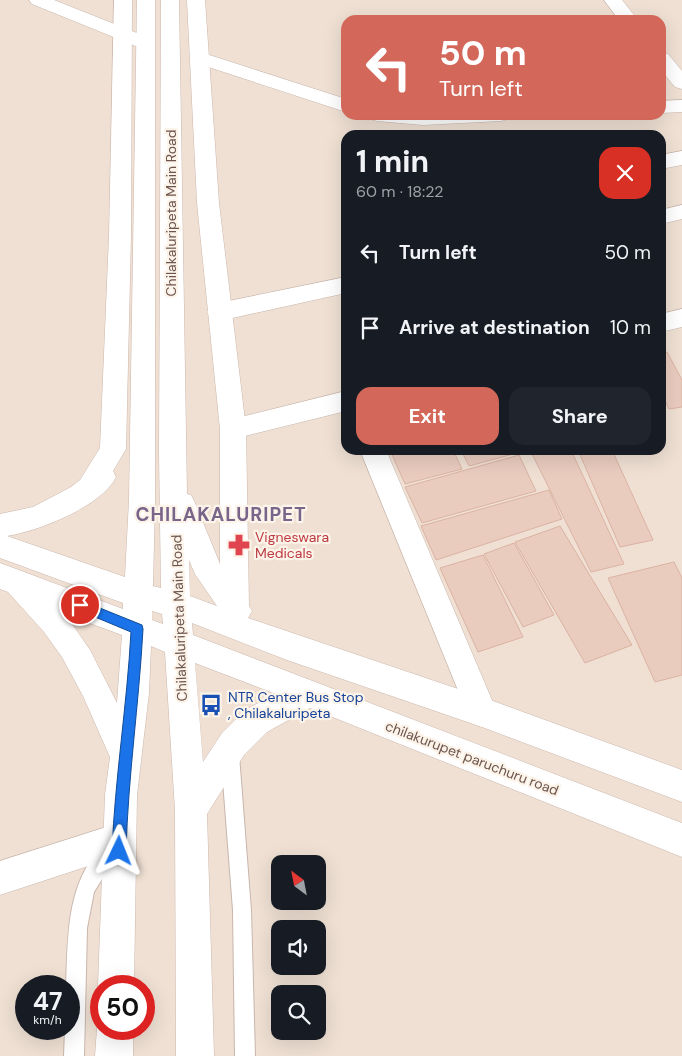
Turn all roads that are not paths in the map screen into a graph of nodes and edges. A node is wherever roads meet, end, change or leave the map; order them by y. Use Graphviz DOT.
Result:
graph roads {
  1 [pos="38,0"];
  2 [pos="123,0"];
  3 [pos="146,0"];
  4 [pos="170,0"];
  5 [pos="196,0"];
  6 [pos="613,0"];
  7 [pos="625,15"];
  8 [pos="122,34"];
  9 [pos="145,43"];
  10 [pos="200,58"];
  11 [pos="666,64"];
  12 [pos="682,83"];
  13 [pos="341,104"];
  14 [pos="682,106"];
  15 [pos="666,107"];
  16 [pos="682,158"];
  17 [pos="666,161"];
  18 [pos="682,212"];
  19 [pos="666,216"];
  20 [pos="341,285"];
  21 [pos="219,312"];
  22 [pos="682,318"];
  23 [pos="666,322"];
  24 [pos="341,402"];
  25 [pos="233,429"];
  26 [pos="143,439"];
  27 [pos="375,455"];
  28 [pos="173,483"];
  29 [pos="89,489"];
  30 [pos="0,526"];
  31 [pos="0,546"];
  32 [pos="8,578"];
  33 [pos="138,595"];
  34 [pos="176,604"];
  35 [pos="235,609"];
  36 [pos="137,629"];
  37 [pos="257,634"];
  38 [pos="178,644"];
  39 [pos="308,693"];
  40 [pos="482,712"];
  41 [pos="230,750"];
  42 [pos="125,754"];
  43 [pos="682,786"];
  44 [pos="191,810"];
  45 [pos="119,836"];
  46 [pos="682,840"];
  47 [pos="0,878"];
  48 [pos="116,975"];
  49 [pos="115,1040"];
  50 [pos="74,1056"];
  51 [pos="114,1056"];
  52 [pos="195,1056"];
  53 [pos="245,1056"];
  1 -- 8 [label="street"];
  2 -- 8 [label="street"];
  3 -- 9 [label="street, Chilakaluripeta Main Road"];
  4 -- 28 [label="street, Chilakaluripeta Main Road"];
  5 -- 10 [label="street"];
  6 -- 7 [label="street"];
  8 -- 9 [label="street"];
  8 -- 29 [label="street"];
  9 -- 26 [label="street, Chilakaluripeta Main Road"];
  10 -- 13 [label="street"];
  10 -- 21 [label="street"];
  11 -- 12 [label="street"];
  14 -- 15 [label="street"];
  16 -- 17 [label="street"];
  18 -- 19 [label="street"];
  20 -- 21 [label="street"];
  21 -- 25 [label="street"];
  22 -- 23 [label="street"];
  24 -- 25 [label="street"];
  25 -- 35 [label="street"];
  26 -- 29 [label="street"];
  26 -- 33 [label="street, Chilakaluripeta Main Road"];
  27 -- 40 [label="street"];
  28 -- 34 [label="street, Chilakaluripeta Main Road"];
  28 -- 35 [label="street"];
  29 -- 30 [label="street"];
  31 -- 33 [label="street"];
  32 -- 36 [label="street, chilakurupet paruchuru road"];
  32 -- 42 [label="street"];
  33 -- 34 [label="street"];
  33 -- 36 [label="street, Chilakaluripeta Main Road"];
  34 -- 37 [label="street"];
  34 -- 38 [label="street, Chilakaluripeta Main Road"];
  35 -- 37 [label="street"];
  36 -- 38 [label="street, chilakurupet paruchuru road"];
  36 -- 42 [label="street, Chilakaluripeta Main Road"];
  37 -- 40 [label="street"];
  38 -- 39 [label="street, chilakurupet paruchuru road"];
  38 -- 44 [label="street, Chilakaluripeta Main Road"];
  39 -- 41 [label="street"];
  39 -- 46 [label="street, chilakurupet paruchuru road"];
  40 -- 43 [label="street"];
  41 -- 44 [label="street"];
  41 -- 53 [label="lane"];
  42 -- 45 [label="street, Chilakaluripeta Main Road"];
  44 -- 52 [label="street, Chilakaluripeta Main Road"];
  45 -- 47 [label="street"];
  45 -- 48 [label="street, Chilakaluripeta Main Road"];
  45 -- 50 [label="lane"];
  49 -- 51 [label="street"];
}
